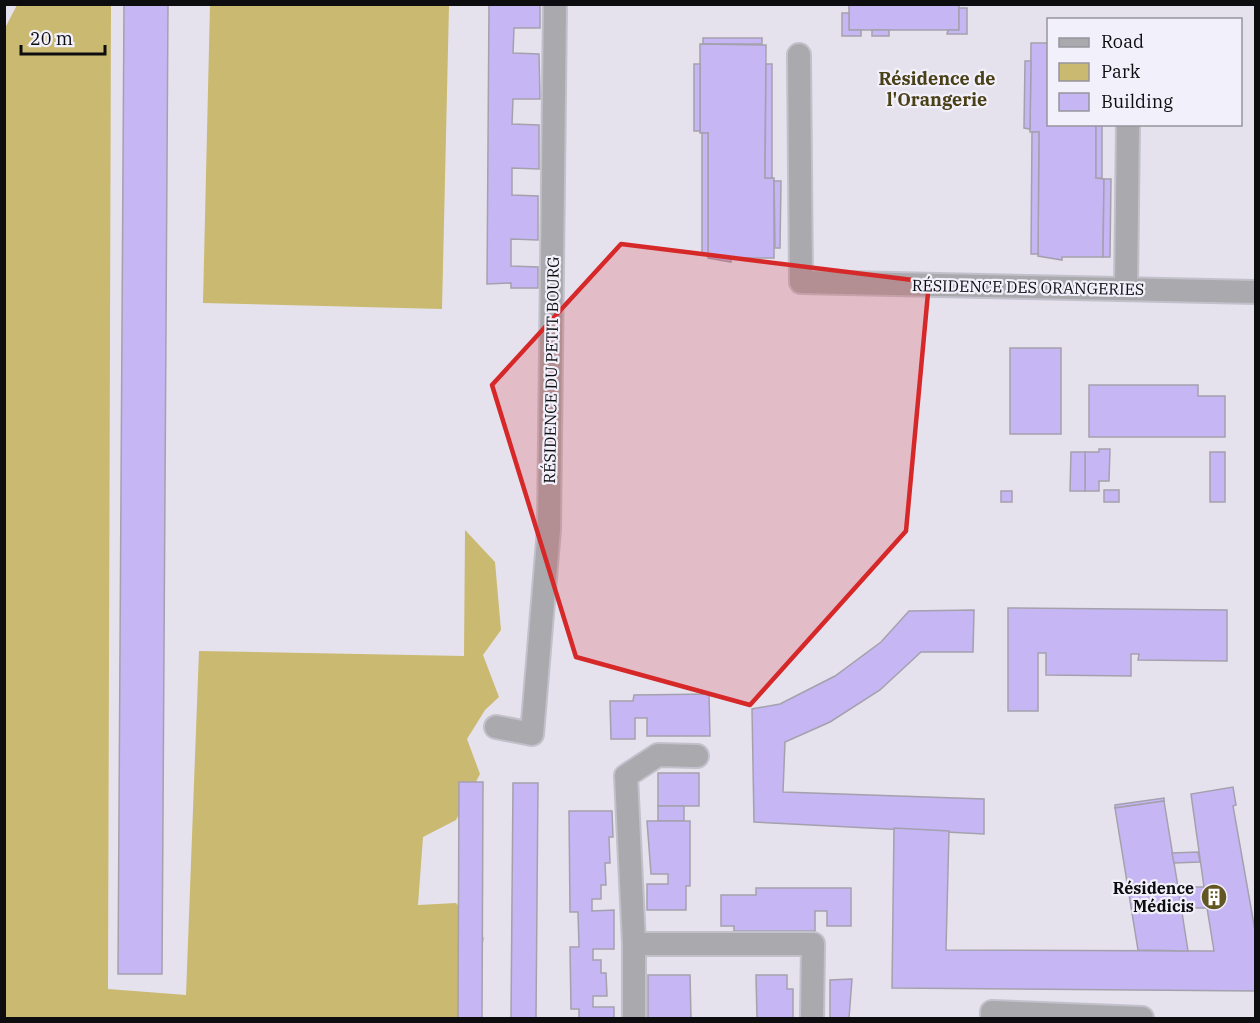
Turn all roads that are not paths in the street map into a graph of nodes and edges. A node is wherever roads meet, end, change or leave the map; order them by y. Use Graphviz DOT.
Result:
graph roads {
  1 [pos="555,4"];
  2 [pos="799,56"];
  3 [pos="1128,126"];
  4 [pos="1125,289"];
  5 [pos="1256,291"];
  6 [pos="496,727"];
  7 [pos="697,756"];
  8 [pos="634,944"];
  9 [pos="634,1018"];
  10 [pos="812,1018"];
  11 [pos="992,1018"];
  12 [pos="1142,1018"];
  1 -- 6 [label="street, RÉSIDENCE DU PETIT BOURG"];
  2 -- 4 [label="street, RÉSIDENCE DES ORANGERIES"];
  3 -- 4 [label="street"];
  4 -- 5 [label="street, RÉSIDENCE DES ORANGERIES"];
  7 -- 8 [label="street"];
  8 -- 9 [label="street"];
  8 -- 10 [label="street"];
  11 -- 12 [label="street"];
}
